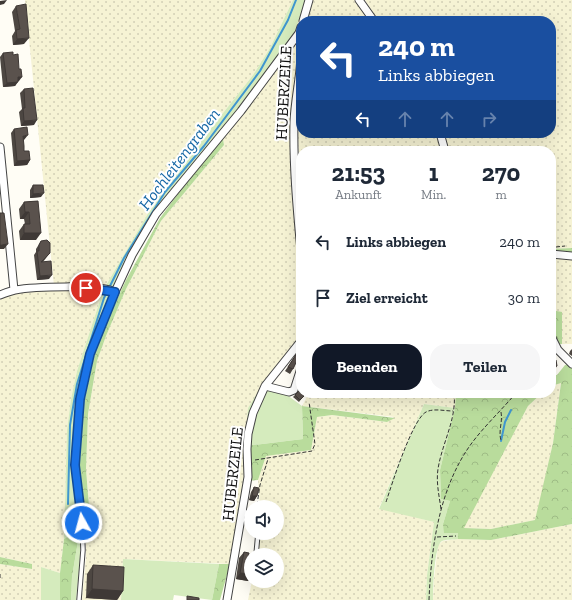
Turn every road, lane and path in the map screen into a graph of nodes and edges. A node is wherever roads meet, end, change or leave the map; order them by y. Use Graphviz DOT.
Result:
graph roads {
  1 [pos="309,0"];
  2 [pos="359,0"];
  3 [pos="304,16"];
  4 [pos="370,16"];
  5 [pos="296,35"];
  6 [pos="296,104"];
  7 [pos="0,147"];
  8 [pos="296,172"];
  9 [pos="565,246"];
  10 [pos="556,247"];
  11 [pos="556,254"];
  12 [pos="572,256"];
  13 [pos="14,290"];
  14 [pos="114,291"];
  15 [pos="0,295"];
  16 [pos="556,346"];
  17 [pos="296,347"];
  18 [pos="572,364"];
  19 [pos="296,384"];
  20 [pos="265,386"];
  21 [pos="454,398"];
  22 [pos="512,398"];
  23 [pos="309,402"];
  24 [pos="453,411"];
  25 [pos="500,412"];
  26 [pos="501,440"];
  27 [pos="268,459"];
  28 [pos="248,461"];
  29 [pos="258,500"];
  30 [pos="386,502"];
  31 [pos="243,509"];
  32 [pos="441,509"];
  33 [pos="456,536"];
  34 [pos="436,537"];
  35 [pos="0,574"];
  36 [pos="0,579"];
  37 [pos="79,600"];
  38 [pos="227,600"];
  39 [pos="429,600"];
  1 -- 3 [label="street"];
  2 -- 4 [label="street"];
  5 -- 14 [label="street"];
  6 -- 8 [label="street, HUBERZEILE"];
  7 -- 13 [label="street"];
  9 -- 10 [label="path"];
  11 -- 12 [label="street"];
  13 -- 14 [label="street"];
  13 -- 15 [label="street"];
  14 -- 37 [label="lane"];
  16 -- 18 [label="street"];
  17 -- 20 [label="street, HUBERZEILE"];
  19 -- 20 [label="street"];
  20 -- 28 [label="street, HUBERZEILE"];
  21 -- 24 [label="path"];
  22 -- 25 [label="path"];
  23 -- 27 [label="path"];
  24 -- 30 [label="path"];
  24 -- 32 [label="path"];
  25 -- 26 [label="path"];
  25 -- 32 [label="path"];
  27 -- 28 [label="path"];
  27 -- 29 [label="path"];
  28 -- 31 [label="street, HUBERZEILE"];
  31 -- 38 [label="street, HUBERZEILE"];
  32 -- 34 [label="path"];
  33 -- 34 [label="path"];
  34 -- 39 [label="path"];
  35 -- 36 [label="path"];
}
